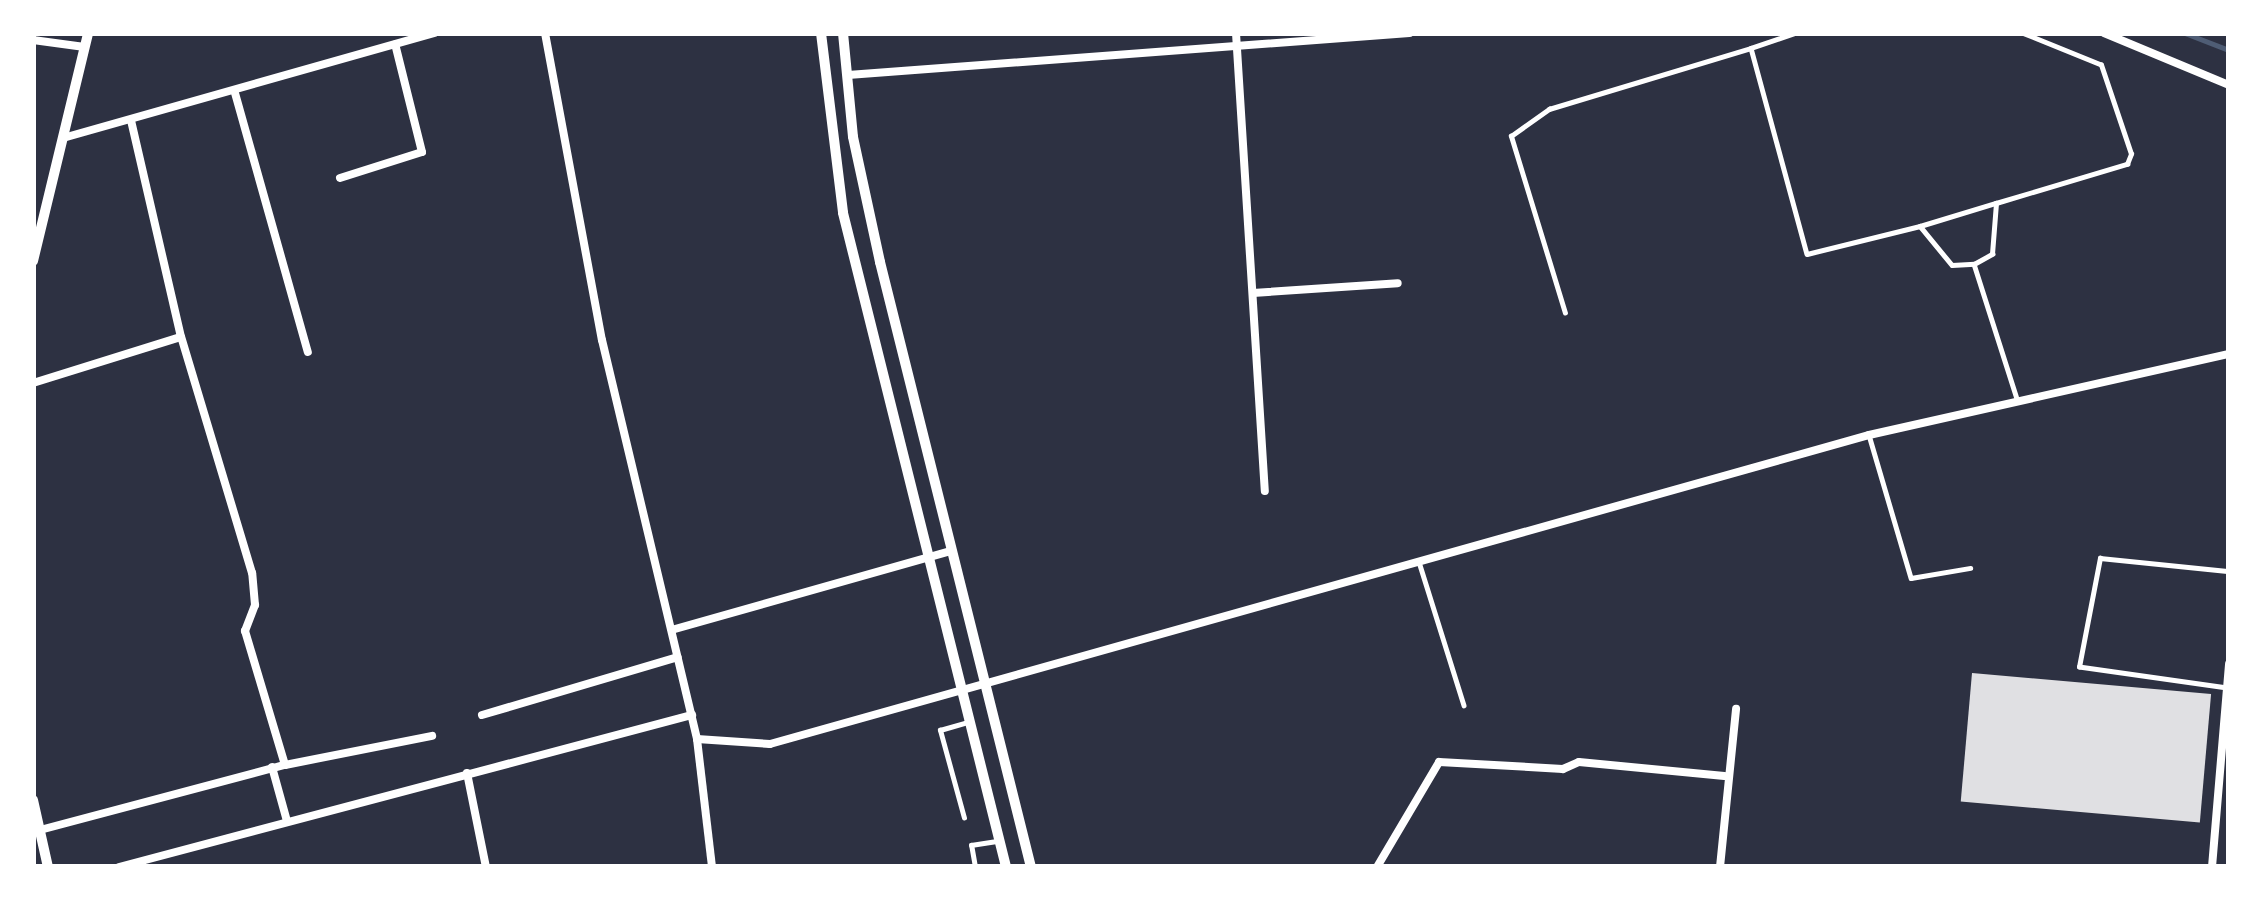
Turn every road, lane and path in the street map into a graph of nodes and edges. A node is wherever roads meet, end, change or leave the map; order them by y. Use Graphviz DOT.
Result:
graph roads {
  1 [pos="88,33"];
  2 [pos="435,33"];
  3 [pos="545,33"];
  4 [pos="821,33"];
  5 [pos="843,33"];
  6 [pos="1236,33"];
  7 [pos="1795,33"];
  8 [pos="2022,33"];
  9 [pos="2104,33"];
  10 [pos="1408,34"];
  11 [pos="33,40"];
  12 [pos="395,44"];
  13 [pos="85,47"];
  14 [pos="1750,48"];
  15 [pos="1237,50"];
  16 [pos="846,76"];
  17 [pos="2229,85"];
  18 [pos="235,92"];
  19 [pos="131,121"];
  20 [pos="62,138"];
  21 [pos="340,178"];
  22 [pos="1996,202"];
  23 [pos="38,211"];
  24 [pos="1920,226"];
  25 [pos="33,261"];
  26 [pos="1974,264"];
  27 [pos="1398,283"];
  28 [pos="1252,293"];
  29 [pos="1565,314"];
  30 [pos="181,338"];
  31 [pos="308,352"];
  32 [pos="2229,354"];
  33 [pos="33,383"];
  34 [pos="2018,399"];
  35 [pos="1868,435"];
  36 [pos="1265,491"];
  37 [pos="951,551"];
  38 [pos="931,557"];
  39 [pos="1420,566"];
  40 [pos="1970,568"];
  41 [pos="2229,571"];
  42 [pos="675,629"];
  43 [pos="678,657"];
  44 [pos="2229,664"];
  45 [pos="987,688"];
  46 [pos="2228,688"];
  47 [pos="966,690"];
  48 [pos="1464,705"];
  49 [pos="1736,709"];
  50 [pos="482,715"];
  51 [pos="692,716"];
  52 [pos="973,721"];
  53 [pos="432,736"];
  54 [pos="697,739"];
  55 [pos="285,765"];
  56 [pos="272,767"];
  57 [pos="467,773"];
  58 [pos="1724,776"];
  59 [pos="33,800"];
  60 [pos="964,818"];
  61 [pos="287,821"];
  62 [pos="40,830"];
  63 [pos="1000,840"];
  64 [pos="48,867"];
  65 [pos="119,867"];
  66 [pos="486,867"];
  67 [pos="712,867"];
  68 [pos="975,867"];
  69 [pos="1006,867"];
  70 [pos="1030,867"];
  71 [pos="1377,867"];
  72 [pos="1720,867"];
  73 [pos="2212,867"];
  1 -- 13 [label="main road"];
  2 -- 12 [label="street"];
  3 -- 42 [label="street"];
  4 -- 38 [label="main road"];
  5 -- 16 [label="main road"];
  6 -- 15 [label="street"];
  7 -- 14 [label="lane"];
  8 -- 22 [label="lane"];
  9 -- 17 [label="street"];
  10 -- 15 [label="street"];
  11 -- 13 [label="street"];
  12 -- 18 [label="street"];
  12 -- 21 [label="street"];
  13 -- 20 [label="main road"];
  14 -- 24 [label="lane"];
  14 -- 29 [label="lane"];
  15 -- 16 [label="street"];
  15 -- 28 [label="street"];
  16 -- 37 [label="main road"];
  18 -- 19 [label="street"];
  18 -- 31 [label="street"];
  19 -- 20 [label="street"];
  19 -- 30 [label="street"];
  20 -- 23 [label="main road"];
  22 -- 24 [label="lane"];
  22 -- 26 [label="lane"];
  23 -- 25 [label="main road"];
  24 -- 26 [label="lane"];
  26 -- 34 [label="lane"];
  27 -- 28 [label="street"];
  28 -- 36 [label="street"];
  30 -- 33 [label="street"];
  30 -- 55 [label="street"];
  32 -- 34 [label="street"];
  34 -- 35 [label="street"];
  35 -- 39 [label="street"];
  35 -- 40 [label="lane"];
  37 -- 38 [label="street"];
  37 -- 45 [label="main road"];
  38 -- 42 [label="street"];
  38 -- 47 [label="main road"];
  39 -- 45 [label="street"];
  39 -- 48 [label="lane"];
  41 -- 46 [label="lane"];
  42 -- 43 [label="street"];
  43 -- 50 [label="street"];
  43 -- 51 [label="street"];
  44 -- 46 [label="street"];
  45 -- 47 [label="street"];
  45 -- 70 [label="main road"];
  46 -- 73 [label="street"];
  47 -- 52 [label="main road"];
  47 -- 54 [label="street"];
  49 -- 58 [label="street"];
  51 -- 54 [label="street"];
  51 -- 57 [label="street"];
  52 -- 60 [label="lane"];
  52 -- 63 [label="main road"];
  53 -- 55 [label="street"];
  54 -- 67 [label="street"];
  55 -- 56 [label="street"];
  56 -- 61 [label="street"];
  56 -- 62 [label="street"];
  57 -- 61 [label="street"];
  57 -- 66 [label="street"];
  58 -- 71 [label="street"];
  58 -- 72 [label="street"];
  59 -- 62 [label="main road"];
  61 -- 65 [label="street"];
  62 -- 64 [label="main road"];
  63 -- 68 [label="lane"];
  63 -- 69 [label="main road"];
}
